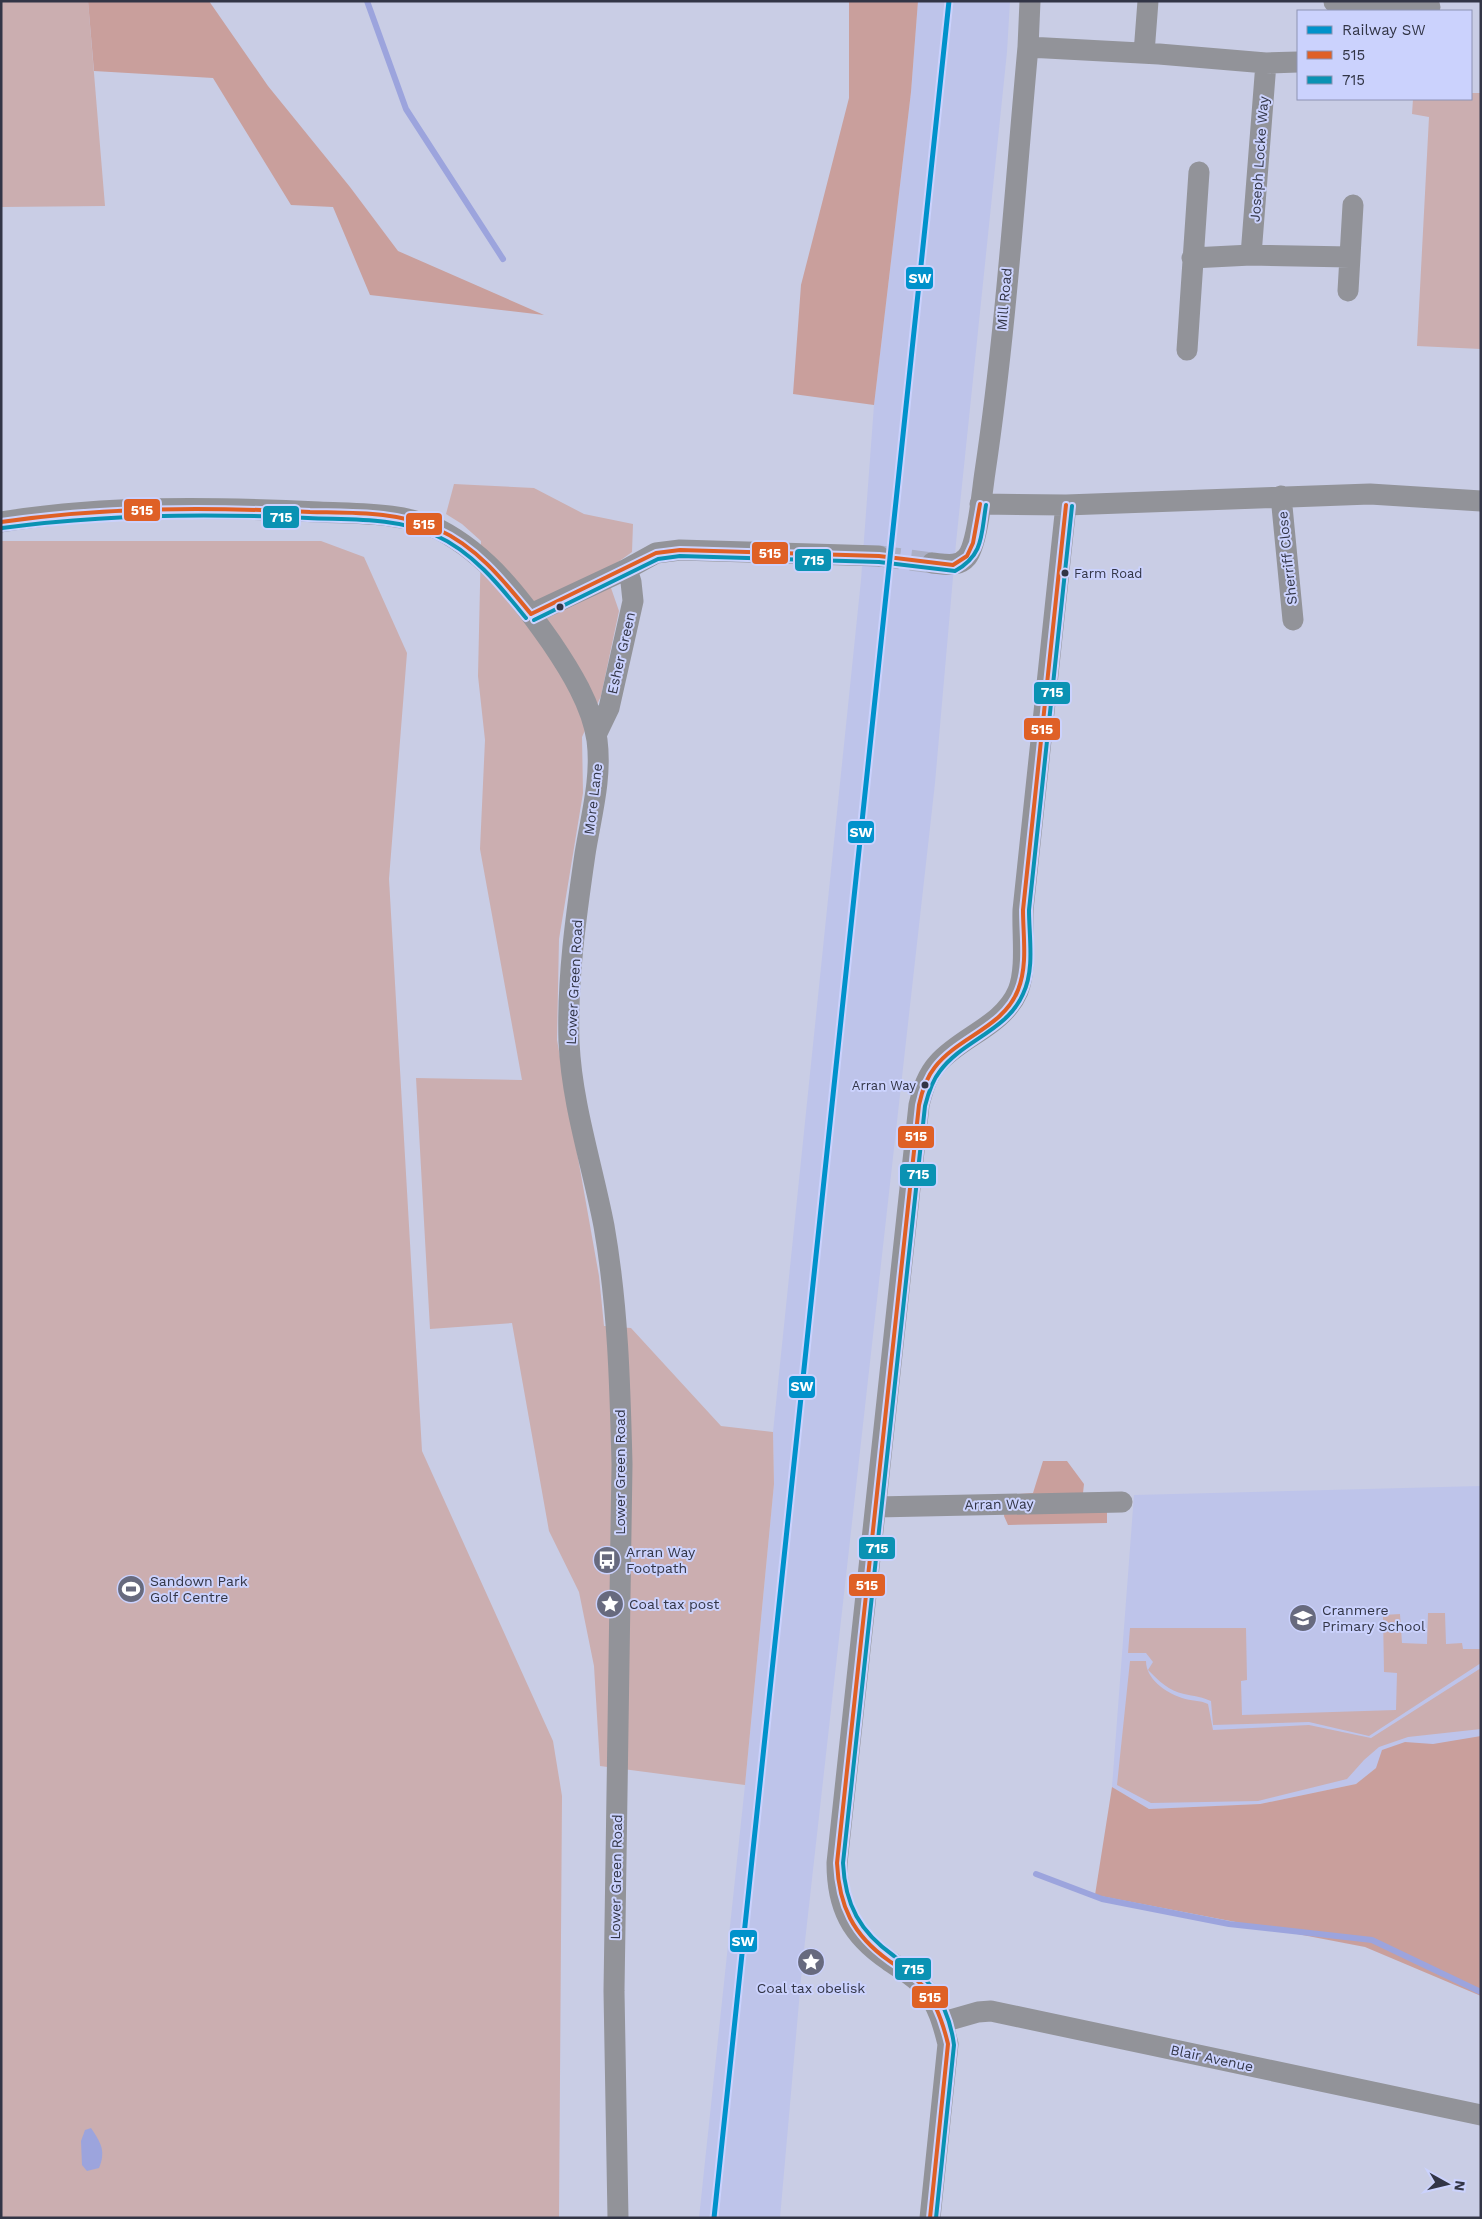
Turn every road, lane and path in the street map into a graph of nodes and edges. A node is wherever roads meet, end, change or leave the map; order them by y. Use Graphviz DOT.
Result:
graph roads {
  1 [pos="1030,1"];
  2 [pos="1148,1"];
  3 [pos="1333,5"];
  4 [pos="1430,7"];
  5 [pos="1028,47"];
  6 [pos="1144,53"];
  7 [pos="1297,62"];
  8 [pos="1266,63"];
  9 [pos="1200,172"];
  10 [pos="1352,205"];
  11 [pos="1251,255"];
  12 [pos="1350,257"];
  13 [pos="1192,258"];
  14 [pos="1348,291"];
  15 [pos="1186,350"];
  16 [pos="1280,496"];
  17 [pos="1481,501"];
  18 [pos="980,504"];
  19 [pos="1066,505"];
  20 [pos="1,522"];
  21 [pos="879,556"];
  22 [pos="932,563"];
  23 [pos="626,569"];
  24 [pos="531,614"];
  25 [pos="1293,620"];
  26 [pos="596,735"];
  27 [pos="586,851"];
  28 [pos="1122,1502"];
  29 [pos="876,1507"];
  30 [pos="943,2022"];
  31 [pos="1481,2115"];
  32 [pos="618,2218"];
  33 [pos="930,2218"];
  1 -- 5 [label="street, Mill Road"];
  2 -- 6 [label="street"];
  3 -- 4 [label="street"];
  5 -- 6 [label="street"];
  5 -- 18 [label="street, Mill Road"];
  6 -- 8 [label="street"];
  7 -- 8 [label="street"];
  8 -- 11 [label="street, Joseph Locke Way"];
  9 -- 13 [label="street"];
  10 -- 12 [label="street"];
  11 -- 12 [label="street"];
  11 -- 13 [label="street"];
  12 -- 14 [label="street"];
  13 -- 15 [label="street"];
  16 -- 17 [label="street"];
  16 -- 19 [label="street"];
  16 -- 25 [label="street, Sherriff Close"];
  18 -- 19 [label="street"];
  18 -- 22 [label="street, Mill Road"];
  19 -- 29 [label="street"];
  20 -- 24 [label="street, More Lane"];
  21 -- 23 [label="street"];
  23 -- 24 [label="street"];
  23 -- 26 [label="street, Esher Green"];
  24 -- 26 [label="street, More Lane"];
  26 -- 27 [label="street, More Lane"];
  27 -- 32 [label="street, Lower Green Road"];
  28 -- 29 [label="street, Arran Way"];
  29 -- 30 [label="street"];
  30 -- 31 [label="street, Blair Avenue"];
  30 -- 33 [label="street"];
}
